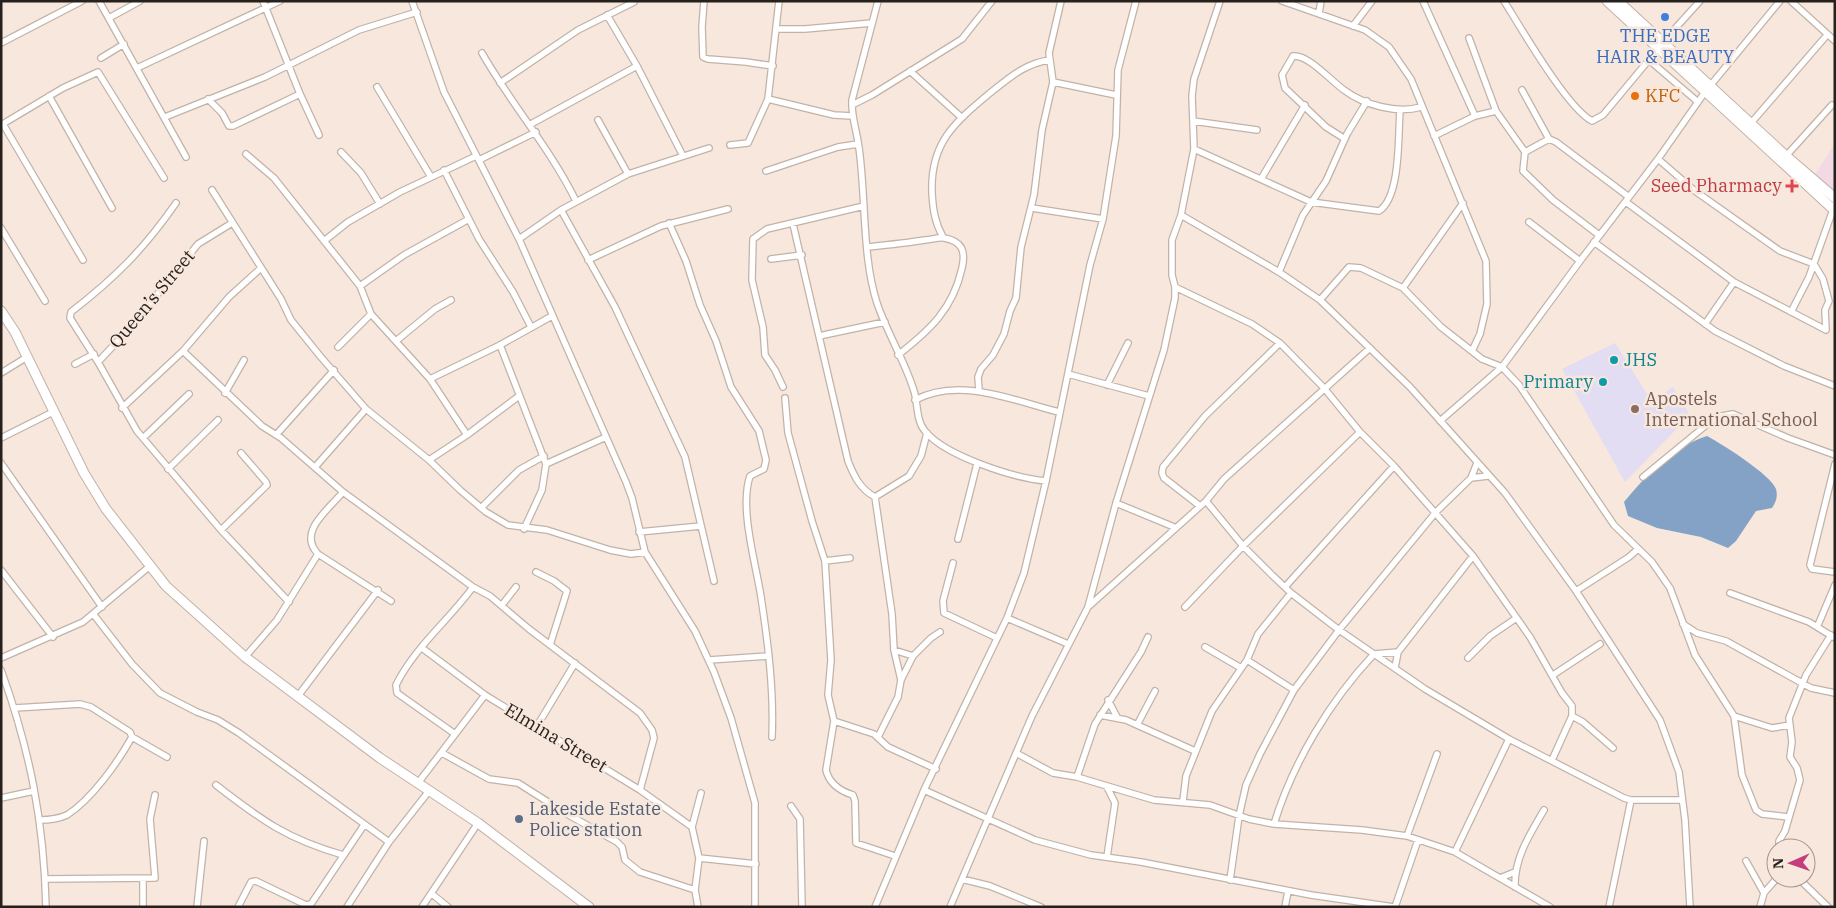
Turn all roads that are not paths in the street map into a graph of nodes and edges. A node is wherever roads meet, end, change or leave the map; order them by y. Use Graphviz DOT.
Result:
graph roads {
  1 [pos="82,1"];
  2 [pos="99,1"];
  3 [pos="140,1"];
  4 [pos="264,1"];
  5 [pos="280,1"];
  6 [pos="704,1"];
  7 [pos="779,1"];
  8 [pos="878,1"];
  9 [pos="992,1"];
  10 [pos="1061,1"];
  11 [pos="1136,1"];
  12 [pos="1220,1"];
  13 [pos="1282,1"];
  14 [pos="1321,1"];
  15 [pos="1372,1"];
  16 [pos="1423,1"];
  17 [pos="1504,1"];
  18 [pos="1607,1"];
  19 [pos="1618,1"];
  20 [pos="1700,1"];
  21 [pos="1780,1"];
  22 [pos="1791,1"];
  23 [pos="413,2"];
  24 [pos="634,2"];
  25 [pos="266,8"];
  26 [pos="416,12"];
  27 [pos="1319,13"];
  28 [pos="607,15"];
  29 [pos="109,18"];
  30 [pos="872,23"];
  31 [pos="1353,26"];
  32 [pos="777,29"];
  33 [pos="1827,35"];
  34 [pos="1469,38"];
  35 [pos="1835,41"];
  36 [pos="1,43"];
  37 [pos="124,44"];
  38 [pos="1660,46"];
  39 [pos="482,53"];
  40 [pos="101,58"];
  41 [pos="1049,60"];
  42 [pos="1650,60"];
  43 [pos="289,64"];
  44 [pos="637,66"];
  45 [pos="773,66"];
  46 [pos="138,68"];
  47 [pos="910,71"];
  48 [pos="1053,82"];
  49 [pos="500,83"];
  50 [pos="377,87"];
  51 [pos="1708,89"];
  52 [pos="1522,90"];
  53 [pos="300,94"];
  54 [pos="49,96"];
  55 [pos="1116,96"];
  56 [pos="208,99"];
  57 [pos="768,99"];
  58 [pos="1367,101"];
  59 [pos="1698,102"];
  60 [pos="852,105"];
  61 [pos="1305,105"];
  62 [pos="1832,105"];
  63 [pos="1421,107"];
  64 [pos="1400,110"];
  65 [pos="1496,111"];
  66 [pos="852,116"];
  67 [pos="1475,116"];
  68 [pos="165,117"];
  69 [pos="961,117"];
  70 [pos="598,120"];
  71 [pos="1193,121"];
  72 [pos="1751,123"];
  73 [pos="2,124"];
  74 [pos="531,124"];
  75 [pos="1257,130"];
  76 [pos="536,132"];
  77 [pos="319,135"];
  78 [pos="1434,136"];
  79 [pos="1345,139"];
  80 [pos="1549,139"];
  81 [pos="858,144"];
  82 [pos="730,145"];
  83 [pos="709,148"];
  84 [pos="1194,149"];
  85 [pos="342,152"];
  86 [pos="1525,152"];
  87 [pos="246,154"];
  88 [pos="186,156"];
  89 [pos="683,156"];
  90 [pos="1786,156"];
  91 [pos="478,158"];
  92 [pos="1658,159"];
  93 [pos="444,170"];
  94 [pos="766,171"];
  95 [pos="628,174"];
  96 [pos="431,177"];
  97 [pos="164,178"];
  98 [pos="1261,179"];
  99 [pos="212,190"];
  100 [pos="1835,198"];
  101 [pos="1627,199"];
  102 [pos="576,201"];
  103 [pos="1311,202"];
  104 [pos="176,203"];
  105 [pos="1463,203"];
  106 [pos="380,204"];
  107 [pos="864,206"];
  108 [pos="1834,207"];
  109 [pos="112,208"];
  110 [pos="1032,208"];
  111 [pos="728,209"];
  112 [pos="561,210"];
  113 [pos="1181,215"];
  114 [pos="469,219"];
  115 [pos="1103,219"];
  116 [pos="1530,222"];
  117 [pos="232,223"];
  118 [pos="669,223"];
  119 [pos="793,224"];
  120 [pos="1,228"];
  121 [pos="1599,235"];
  122 [pos="943,237"];
  123 [pos="520,239"];
  124 [pos="324,241"];
  125 [pos="1594,242"];
  126 [pos="868,247"];
  127 [pos="802,256"];
  128 [pos="771,259"];
  129 [pos="83,260"];
  130 [pos="588,260"];
  131 [pos="1580,261"];
  132 [pos="1814,264"];
  133 [pos="261,268"];
  134 [pos="1279,272"];
  135 [pos="1734,282"];
  136 [pos="360,286"];
  137 [pos="1175,286"];
  138 [pos="1403,288"];
  139 [pos="451,300"];
  140 [pos="1320,300"];
  141 [pos="45,301"];
  142 [pos="1,311"];
  143 [pos="1791,312"];
  144 [pos="371,314"];
  145 [pos="552,316"];
  146 [pos="885,322"];
  147 [pos="1705,324"];
  148 [pos="531,327"];
  149 [pos="819,336"];
  150 [pos="396,341"];
  151 [pos="1128,343"];
  152 [pos="1280,343"];
  153 [pos="500,345"];
  154 [pos="338,347"];
  155 [pos="1370,348"];
  156 [pos="183,351"];
  157 [pos="1472,351"];
  158 [pos="94,354"];
  159 [pos="898,355"];
  160 [pos="28,357"];
  161 [pos="244,360"];
  162 [pos="98,362"];
  163 [pos="75,364"];
  164 [pos="1502,367"];
  165 [pos="334,370"];
  166 [pos="1,372"];
  167 [pos="1068,374"];
  168 [pos="430,380"];
  169 [pos="1107,385"];
  170 [pos="1835,386"];
  171 [pos="783,387"];
  172 [pos="1324,388"];
  173 [pos="979,391"];
  174 [pos="225,393"];
  175 [pos="189,394"];
  176 [pos="519,396"];
  177 [pos="1149,396"];
  178 [pos="785,398"];
  179 [pos="915,400"];
  180 [pos="122,408"];
  181 [pos="366,409"];
  182 [pos="55,411"];
  183 [pos="1060,412"];
  184 [pos="218,420"];
  185 [pos="1440,421"];
  186 [pos="1360,432"];
  187 [pos="927,433"];
  188 [pos="276,435"];
  189 [pos="467,435"];
  190 [pos="606,437"];
  191 [pos="1,438"];
  192 [pos="143,438"];
  193 [pos="241,452"];
  194 [pos="1835,455"];
  195 [pos="544,456"];
  196 [pos="429,460"];
  197 [pos="1,462"];
  198 [pos="1477,463"];
  199 [pos="546,464"];
  200 [pos="976,464"];
  201 [pos="1835,464"];
  202 [pos="316,466"];
  203 [pos="1394,466"];
  204 [pos="168,469"];
  205 [pos="1488,476"];
  206 [pos="1643,477"];
  207 [pos="1471,478"];
  208 [pos="1046,481"];
  209 [pos="343,492"];
  210 [pos="875,497"];
  211 [pos="1206,501"];
  212 [pos="1116,503"];
  213 [pos="1200,506"];
  214 [pos="481,508"];
  215 [pos="1436,512"];
  216 [pos="701,526"];
  217 [pos="1174,527"];
  218 [pos="524,529"];
  219 [pos="221,530"];
  220 [pos="639,532"];
  221 [pos="958,539"];
  222 [pos="1243,546"];
  223 [pos="1638,549"];
  224 [pos="645,552"];
  225 [pos="318,554"];
  226 [pos="1473,556"];
  227 [pos="850,558"];
  228 [pos="825,561"];
  229 [pos="953,563"];
  230 [pos="150,566"];
  231 [pos="1,570"];
  232 [pos="536,572"];
  233 [pos="1835,572"];
  234 [pos="714,581"];
  235 [pos="1835,585"];
  236 [pos="473,587"];
  237 [pos="516,587"];
  238 [pos="1285,587"];
  239 [pos="378,590"];
  240 [pos="1576,591"];
  241 [pos="1291,593"];
  242 [pos="1730,593"];
  243 [pos="391,601"];
  244 [pos="289,602"];
  245 [pos="502,606"];
  246 [pos="102,607"];
  247 [pos="1088,607"];
  248 [pos="1185,607"];
  249 [pos="94,615"];
  250 [pos="1007,618"];
  251 [pos="1515,619"];
  252 [pos="1682,623"];
  253 [pos="1818,625"];
  254 [pos="1339,630"];
  255 [pos="940,632"];
  256 [pos="1833,636"];
  257 [pos="1148,637"];
  258 [pos="53,638"];
  259 [pos="997,638"];
  260 [pos="550,644"];
  261 [pos="1068,644"];
  262 [pos="1600,644"];
  263 [pos="1206,647"];
  264 [pos="422,648"];
  265 [pos="894,650"];
  266 [pos="1398,652"];
  267 [pos="1374,654"];
  268 [pos="769,656"];
  269 [pos="913,656"];
  270 [pos="245,657"];
  271 [pos="1,658"];
  272 [pos="1468,658"];
  273 [pos="709,660"];
  274 [pos="1247,660"];
  275 [pos="575,663"];
  276 [pos="1242,668"];
  277 [pos="1395,668"];
  278 [pos="1,670"];
  279 [pos="1553,676"];
  280 [pos="901,680"];
  281 [pos="1803,683"];
  282 [pos="1294,690"];
  283 [pos="1155,691"];
  284 [pos="1835,692"];
  285 [pos="485,695"];
  286 [pos="298,696"];
  287 [pos="1108,700"];
  288 [pos="15,708"];
  289 [pos="1100,715"];
  290 [pos="1572,716"];
  291 [pos="1734,716"];
  292 [pos="1117,717"];
  293 [pos="834,721"];
  294 [pos="1137,725"];
  295 [pos="1790,725"];
  296 [pos="537,726"];
  297 [pos="455,734"];
  298 [pos="132,737"];
  299 [pos="772,737"];
  300 [pos="878,738"];
  301 [pos="1509,739"];
  302 [pos="1613,748"];
  303 [pos="1195,751"];
  304 [pos="442,753"];
  305 [pos="1016,753"];
  306 [pos="1437,754"];
  307 [pos="167,757"];
  308 [pos="1552,760"];
  309 [pos="936,768"];
  310 [pos="1077,777"];
  311 [pos="418,783"];
  312 [pos="216,785"];
  313 [pos="1107,787"];
  314 [pos="640,790"];
  315 [pos="924,790"];
  316 [pos="34,791"];
  317 [pos="429,791"];
  318 [pos="701,793"];
  319 [pos="155,795"];
  320 [pos="1,798"];
  321 [pos="1631,800"];
  322 [pos="1682,800"];
  323 [pos="1183,801"];
  324 [pos="791,806"];
  325 [pos="1544,810"];
  326 [pos="1239,816"];
  327 [pos="1788,817"];
  328 [pos="40,820"];
  329 [pos="988,820"];
  330 [pos="364,824"];
  331 [pos="478,824"];
  332 [pos="1274,824"];
  333 [pos="692,827"];
  334 [pos="1407,836"];
  335 [pos="1780,838"];
  336 [pos="1418,840"];
  337 [pos="204,841"];
  338 [pos="389,842"];
  339 [pos="1455,852"];
  340 [pos="343,855"];
  341 [pos="895,856"];
  342 [pos="1107,857"];
  343 [pos="699,858"];
  344 [pos="1746,861"];
  345 [pos="756,864"];
  346 [pos="1514,872"];
  347 [pos="1500,878"];
  348 [pos="45,879"];
  349 [pos="143,879"];
  350 [pos="962,879"];
  351 [pos="1230,880"];
  352 [pos="1515,887"];
  353 [pos="1768,888"];
  354 [pos="1808,888"];
  355 [pos="695,890"];
  356 [pos="1288,891"];
  357 [pos="1764,893"];
  358 [pos="432,894"];
  359 [pos="1023,900"];
  360 [pos="46,907"];
  361 [pos="143,907"];
  362 [pos="198,907"];
  363 [pos="238,907"];
  364 [pos="347,907"];
  365 [pos="422,907"];
  366 [pos="448,907"];
  367 [pos="589,907"];
  368 [pos="698,907"];
  369 [pos="755,907"];
  370 [pos="802,907"];
  371 [pos="875,907"];
  372 [pos="950,907"];
  373 [pos="1021,907"];
  374 [pos="1040,907"];
  375 [pos="1286,907"];
  376 [pos="1394,907"];
  377 [pos="1550,907"];
  378 [pos="1609,907"];
  379 [pos="1690,907"];
  380 [pos="1760,907"];
  381 [pos="1828,907"];
  1 -- 36 [label="street"];
  2 -- 29 [label="street"];
  3 -- 29 [label="street"];
  4 -- 25 [label="street"];
  5 -- 25 [label="street"];
  6 -- 45 [label="street"];
  7 -- 32 [label="street"];
  8 -- 30 [label="street"];
  9 -- 47 [label="street"];
  10 -- 41 [label="street"];
  11 -- 55 [label="street"];
  12 -- 71 [label="street"];
  13 -- 27 [label="street"];
  14 -- 27 [label="street"];
  15 -- 31 [label="street"];
  16 -- 67 [label="street"];
  17 -- 42 [label="street"];
  18 -- 38 [label="street"];
  19 -- 38 [label="street"];
  20 -- 38 [label="street"];
  21 -- 51 [label="street"];
  22 -- 33 [label="street"];
  23 -- 26 [label="street"];
  24 -- 28 [label="street"];
  25 -- 43 [label="street"];
  25 -- 46 [label="street"];
  26 -- 43 [label="street"];
  26 -- 91 [label="street"];
  27 -- 31 [label="street"];
  28 -- 44 [label="street"];
  28 -- 49 [label="street"];
  29 -- 37 [label="street"];
  30 -- 32 [label="street"];
  30 -- 60 [label="street"];
  31 -- 63 [label="street"];
  32 -- 45 [label="street"];
  33 -- 35 [label="street"];
  33 -- 72 [label="street"];
  34 -- 65 [label="street"];
  37 -- 40 [label="street"];
  37 -- 46 [label="street"];
  38 -- 42 [label="street"];
  38 -- 51 [label="street"];
  39 -- 49 [label="street"];
  41 -- 48 [label="street"];
  41 -- 69 [label="street"];
  42 -- 59 [label="street"];
  43 -- 53 [label="street"];
  43 -- 56 [label="street"];
  44 -- 74 [label="street"];
  44 -- 89 [label="street"];
  45 -- 57 [label="street"];
  46 -- 68 [label="street"];
  47 -- 60 [label="street"];
  47 -- 69 [label="street"];
  48 -- 55 [label="street"];
  48 -- 110 [label="street"];
  49 -- 74 [label="street"];
  50 -- 96 [label="street"];
  51 -- 59 [label="street"];
  51 -- 72 [label="street"];
  51 -- 108 [label="street"];
  52 -- 80 [label="street"];
  53 -- 56 [label="street"];
  53 -- 77 [label="street"];
  54 -- 73 [label="street"];
  54 -- 97 [label="street"];
  54 -- 109 [label="street"];
  55 -- 115 [label="street"];
  56 -- 68 [label="street"];
  57 -- 66 [label="street"];
  57 -- 82 [label="street"];
  58 -- 61 [label="street"];
  58 -- 64 [label="street"];
  58 -- 79 [label="street"];
  59 -- 92 [label="street"];
  60 -- 66 [label="street"];
  61 -- 79 [label="street"];
  61 -- 98 [label="street"];
  62 -- 90 [label="street"];
  63 -- 64 [label="street"];
  63 -- 78 [label="street"];
  64 -- 103 [label="street"];
  65 -- 67 [label="street"];
  65 -- 86 [label="street"];
  66 -- 81 [label="street"];
  67 -- 78 [label="street"];
  68 -- 88 [label="street"];
  69 -- 122 [label="street"];
  70 -- 95 [label="street"];
  71 -- 75 [label="street"];
  71 -- 84 [label="street"];
  72 -- 90 [label="street"];
  73 -- 129 [label="street"];
  74 -- 76 [label="street"];
  76 -- 91 [label="street"];
  76 -- 102 [label="street"];
  78 -- 105 [label="street"];
  79 -- 103 [label="street"];
  80 -- 86 [label="street"];
  80 -- 101 [label="street"];
  81 -- 94 [label="street"];
  81 -- 107 [label="street"];
  83 -- 89 [label="street"];
  84 -- 98 [label="street"];
  84 -- 113 [label="street"];
  85 -- 106 [label="street"];
  86 -- 121 [label="street"];
  87 -- 124 [label="street"];
  89 -- 95 [label="street"];
  90 -- 100 [label="street"];
  91 -- 93 [label="street"];
  91 -- 123 [label="street"];
  92 -- 101 [label="street"];
  92 -- 132 [label="street"];
  93 -- 96 [label="street"];
  93 -- 114 [label="street"];
  95 -- 102 [label="street"];
  96 -- 106 [label="street"];
  98 -- 103 [label="street"];
  99 -- 117 [label="street"];
  101 -- 121 [label="street"];
  101 -- 135 [label="street"];
  102 -- 112 [label="street"];
  103 -- 134 [label="street"];
  104 -- 158 [label="street"];
  105 -- 138 [label="street"];
  105 -- 157 [label="street"];
  106 -- 124 [label="street"];
  107 -- 119 [label="street"];
  107 -- 126 [label="street"];
  108 -- 132 [label="street"];
  110 -- 115 [label="street"];
  110 -- 173 [label="street"];
  111 -- 118 [label="street"];
  112 -- 123 [label="street"];
  112 -- 130 [label="street"];
  113 -- 134 [label="street"];
  113 -- 137 [label="street"];
  114 -- 136 [label="street"];
  114 -- 148 [label="street"];
  115 -- 167 [label="street"];
  116 -- 131 [label="street"];
  117 -- 133 [label="street"];
  117 -- 162 [label="street, Queen’s Street"];
  118 -- 130 [label="street"];
  118 -- 268 [label="street"];
  119 -- 127 [label="street"];
  119 -- 171 [label="street"];
  120 -- 141 [label="street"];
  121 -- 125 [label="street"];
  122 -- 126 [label="street"];
  122 -- 159 [label="street"];
  123 -- 145 [label="street"];
  124 -- 136 [label="street"];
  125 -- 131 [label="street"];
  125 -- 147 [label="street"];
  126 -- 146 [label="street"];
  127 -- 128 [label="street"];
  127 -- 149 [label="street"];
  130 -- 216 [label="street"];
  131 -- 164 [label="street"];
  132 -- 143 [label="street"];
  132 -- 143 [label="street"];
  133 -- 156 [label="street"];
  133 -- 165 [label="street"];
  134 -- 140 [label="street"];
  135 -- 143 [label="street"];
  135 -- 147 [label="street"];
  136 -- 144 [label="street"];
  137 -- 152 [label="street"];
  137 -- 177 [label="street"];
  138 -- 140 [label="street"];
  138 -- 157 [label="street"];
  139 -- 150 [label="street"];
  140 -- 155 [label="street"];
  142 -- 160 [label="street"];
  144 -- 150 [label="street"];
  144 -- 154 [label="street"];
  145 -- 148 [label="street"];
  145 -- 190 [label="street"];
  146 -- 149 [label="street"];
  146 -- 159 [label="street"];
  147 -- 170 [label="street"];
  148 -- 153 [label="street"];
  149 -- 210 [label="street"];
  150 -- 168 [label="street"];
  151 -- 169 [label="street"];
  152 -- 172 [label="street"];
  152 -- 213 [label="street"];
  153 -- 168 [label="street"];
  153 -- 176 [label="street"];
  155 -- 172 [label="street"];
  155 -- 185 [label="street"];
  156 -- 174 [label="street"];
  156 -- 180 [label="street"];
  157 -- 164 [label="street"];
  158 -- 162 [label="street"];
  158 -- 163 [label="street"];
  159 -- 179 [label="street"];
  160 -- 166 [label="street"];
  160 -- 182 [label="street"];
  161 -- 174 [label="street"];
  162 -- 180 [label="street"];
  164 -- 185 [label="street"];
  164 -- 223 [label="street"];
  165 -- 181 [label="street"];
  165 -- 188 [label="street"];
  167 -- 169 [label="street"];
  167 -- 183 [label="street"];
  168 -- 189 [label="street"];
  169 -- 177 [label="street"];
  172 -- 186 [label="street"];
  172 -- 211 [label="street"];
  173 -- 179 [label="street"];
  173 -- 183 [label="street"];
  174 -- 188 [label="street"];
  175 -- 192 [label="street"];
  176 -- 189 [label="street"];
  176 -- 195 [label="street"];
  177 -- 212 [label="street"];
  178 -- 228 [label="street"];
  179 -- 187 [label="street"];
  180 -- 192 [label="street"];
  181 -- 196 [label="street"];
  181 -- 202 [label="street"];
  182 -- 191 [label="street"];
  182 -- 230 [label="street"];
  183 -- 208 [label="street"];
  184 -- 204 [label="street"];
  185 -- 198 [label="street"];
  186 -- 203 [label="street"];
  186 -- 222 [label="street"];
  187 -- 200 [label="street"];
  187 -- 210 [label="street"];
  188 -- 202 [label="street"];
  189 -- 196 [label="street"];
  190 -- 199 [label="street"];
  190 -- 220 [label="street"];
  192 -- 204 [label="street"];
  193 -- 219 [label="street"];
  194 -- 206 [label="street"];
  195 -- 199 [label="street"];
  195 -- 214 [label="street"];
  196 -- 214 [label="street"];
  197 -- 246 [label="street"];
  198 -- 205 [label="street"];
  198 -- 207 [label="street"];
  199 -- 218 [label="street"];
  200 -- 208 [label="street"];
  200 -- 221 [label="street"];
  201 -- 233 [label="street"];
  202 -- 209 [label="street"];
  203 -- 215 [label="street"];
  203 -- 238 [label="street"];
  204 -- 219 [label="street"];
  205 -- 207 [label="street"];
  205 -- 240 [label="street"];
  207 -- 215 [label="street"];
  208 -- 250 [label="street"];
  209 -- 225 [label="street"];
  209 -- 236 [label="street"];
  210 -- 265 [label="street"];
  211 -- 213 [label="street"];
  211 -- 222 [label="street"];
  212 -- 217 [label="street"];
  212 -- 247 [label="street"];
  213 -- 217 [label="street"];
  214 -- 218 [label="street"];
  215 -- 226 [label="street"];
  215 -- 254 [label="street"];
  216 -- 220 [label="street"];
  216 -- 234 [label="street"];
  217 -- 247 [label="street"];
  218 -- 224 [label="street"];
  219 -- 244 [label="street"];
  220 -- 224 [label="street"];
  222 -- 238 [label="street"];
  222 -- 248 [label="street"];
  223 -- 240 [label="street"];
  223 -- 252 [label="street"];
  224 -- 273 [label="street"];
  225 -- 239 [label="street"];
  225 -- 244 [label="street"];
  226 -- 251 [label="street"];
  226 -- 266 [label="street"];
  227 -- 228 [label="street"];
  228 -- 293 [label="street"];
  229 -- 259 [label="street"];
  230 -- 246 [label="street"];
  230 -- 270 [label="street"];
  231 -- 258 [label="street"];
  232 -- 260 [label="street"];
  235 -- 253 [label="street"];
  236 -- 245 [label="street"];
  236 -- 264 [label="street"];
  237 -- 245 [label="street"];
  238 -- 241 [label="street"];
  239 -- 243 [label="street"];
  239 -- 286 [label="street"];
  240 -- 322 [label="street"];
  241 -- 254 [label="street"];
  241 -- 274 [label="street"];
  242 -- 253 [label="street"];
  244 -- 270 [label="street"];
  245 -- 260 [label="street"];
  246 -- 249 [label="street"];
  247 -- 261 [label="street"];
  249 -- 258 [label="street"];
  249 -- 330 [label="street"];
  250 -- 259 [label="street"];
  250 -- 261 [label="street"];
  251 -- 272 [label="street"];
  251 -- 279 [label="street"];
  252 -- 281 [label="street"];
  252 -- 291 [label="street"];
  253 -- 256 [label="street"];
  254 -- 267 [label="street"];
  254 -- 282 [label="street"];
  255 -- 269 [label="street"];
  256 -- 281 [label="street"];
  257 -- 287 [label="street"];
  258 -- 271 [label="street"];
  259 -- 309 [label="street"];
  260 -- 275 [label="street"];
  261 -- 305 [label="street"];
  262 -- 279 [label="street"];
  263 -- 276 [label="street"];
  264 -- 285 [label="street, Elmina Street"];
  264 -- 297 [label="street"];
  265 -- 269 [label="street"];
  265 -- 280 [label="street"];
  266 -- 267 [label="street"];
  266 -- 277 [label="street"];
  267 -- 277 [label="street"];
  267 -- 332 [label="street"];
  268 -- 273 [label="street"];
  268 -- 299 [label="street"];
  269 -- 280 [label="street"];
  270 -- 286 [label="street"];
  273 -- 345 [label="street"];
  274 -- 276 [label="street"];
  274 -- 282 [label="street"];
  275 -- 296 [label="street"];
  275 -- 314 [label="street"];
  276 -- 303 [label="street"];
  277 -- 301 [label="street"];
  278 -- 288 [label="street"];
  279 -- 290 [label="street"];
  280 -- 300 [label="street"];
  281 -- 284 [label="street"];
  281 -- 295 [label="street"];
  282 -- 326 [label="street"];
  283 -- 294 [label="street"];
  285 -- 296 [label="street, Elmina Street"];
  285 -- 297 [label="street"];
  286 -- 311 [label="street"];
  287 -- 289 [label="street"];
  287 -- 292 [label="street"];
  288 -- 298 [label="street"];
  288 -- 316 [label="street"];
  289 -- 292 [label="street"];
  289 -- 310 [label="street"];
  290 -- 302 [label="street"];
  290 -- 308 [label="street"];
  291 -- 295 [label="street"];
  291 -- 327 [label="street"];
  292 -- 294 [label="street"];
  293 -- 300 [label="street"];
  293 -- 341 [label="street"];
  294 -- 303 [label="street"];
  295 -- 327 [label="street"];
  296 -- 314 [label="street, Elmina Street"];
  297 -- 304 [label="street"];
  298 -- 307 [label="street"];
  298 -- 328 [label="street"];
  300 -- 309 [label="street"];
  301 -- 308 [label="street"];
  301 -- 339 [label="street"];
  303 -- 323 [label="street"];
  304 -- 311 [label="street"];
  304 -- 355 [label="street"];
  305 -- 310 [label="street"];
  305 -- 329 [label="street"];
  306 -- 334 [label="street"];
  308 -- 321 [label="street"];
  309 -- 315 [label="street"];
  310 -- 313 [label="street"];
  311 -- 317 [label="street"];
  312 -- 340 [label="street"];
  313 -- 323 [label="street"];
  313 -- 342 [label="street"];
  314 -- 333 [label="street, Elmina Street"];
  315 -- 329 [label="street"];
  315 -- 341 [label="street"];
  316 -- 320 [label="street"];
  316 -- 328 [label="street"];
  317 -- 331 [label="street"];
  317 -- 338 [label="street"];
  318 -- 333 [label="street"];
  319 -- 349 [label="street"];
  321 -- 322 [label="street"];
  321 -- 378 [label="street"];
  322 -- 379 [label="street"];
  323 -- 326 [label="street"];
  324 -- 370 [label="street"];
  325 -- 346 [label="street"];
  326 -- 332 [label="street"];
  326 -- 351 [label="street"];
  327 -- 335 [label="street"];
  328 -- 348 [label="street"];
  329 -- 342 [label="street"];
  329 -- 350 [label="street"];
  330 -- 338 [label="street"];
  330 -- 340 [label="street"];
  331 -- 358 [label="street"];
  331 -- 367 [label="street"];
  332 -- 334 [label="street"];
  333 -- 343 [label="street"];
  334 -- 336 [label="street"];
  336 -- 339 [label="street"];
  336 -- 376 [label="street"];
  337 -- 362 [label="street"];
  338 -- 364 [label="street"];
  339 -- 347 [label="street"];
  340 -- 363 [label="street"];
  341 -- 371 [label="street"];
  342 -- 351 [label="street"];
  343 -- 345 [label="street"];
  343 -- 355 [label="street"];
  344 -- 357 [label="street"];
  345 -- 369 [label="street"];
  346 -- 347 [label="street"];
  346 -- 352 [label="street"];
  347 -- 352 [label="street"];
  348 -- 349 [label="street"];
  348 -- 360 [label="street"];
  349 -- 361 [label="street"];
  350 -- 359 [label="street"];
  350 -- 372 [label="street"];
  351 -- 356 [label="street"];
  352 -- 377 [label="street"];
  353 -- 357 [label="street"];
  354 -- 381 [label="street"];
  355 -- 368 [label="street"];
  356 -- 375 [label="street"];
  356 -- 376 [label="street"];
  357 -- 380 [label="street"];
  358 -- 365 [label="street"];
  358 -- 366 [label="street"];
  359 -- 373 [label="street"];
  359 -- 374 [label="street"];
}
